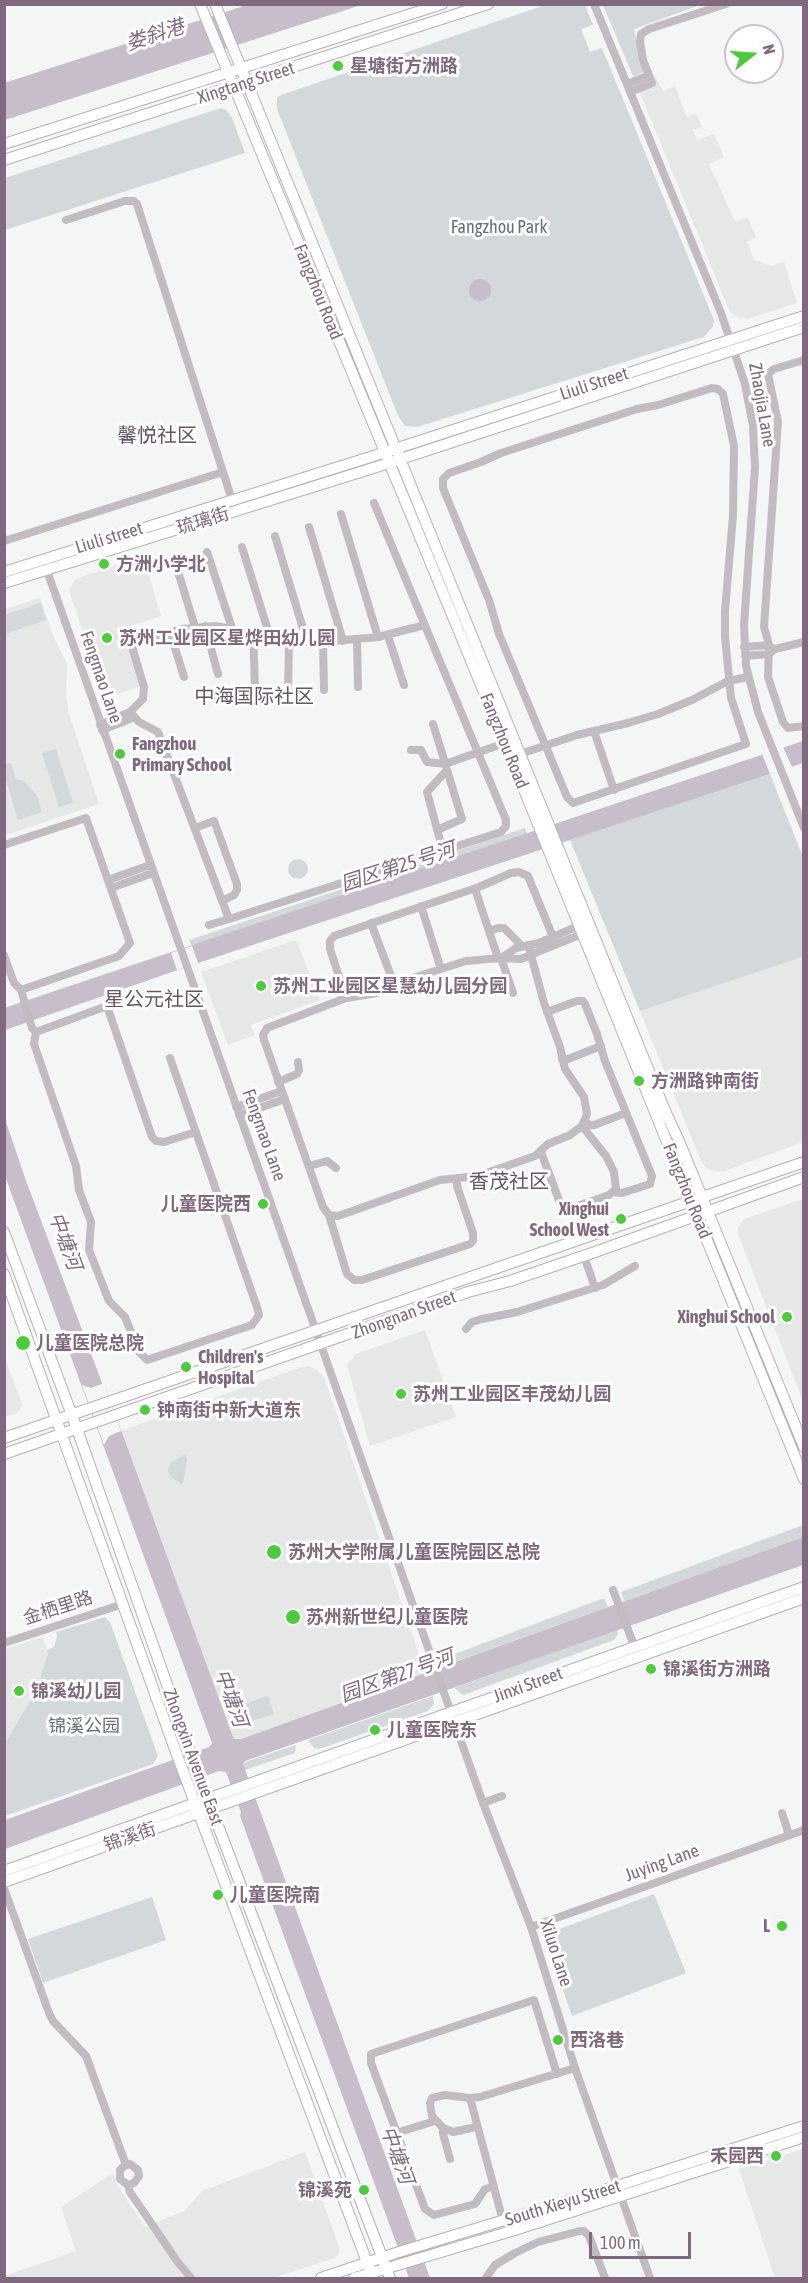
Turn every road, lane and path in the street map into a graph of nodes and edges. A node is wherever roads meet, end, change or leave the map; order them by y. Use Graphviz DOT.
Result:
graph roads {
  1 [pos="200,4"];
  2 [pos="442,4"];
  3 [pos="488,4"];
  4 [pos="594,4"];
  5 [pos="726,4"];
  6 [pos="217,8"];
  7 [pos="241,69"];
  8 [pos="227,74"];
  9 [pos="247,83"];
  10 [pos="232,86"];
  11 [pos="628,88"];
  12 [pos="4,144"];
  13 [pos="4,160"];
  14 [pos="66,220"];
  15 [pos="804,316"];
  16 [pos="804,327"];
  17 [pos="733,344"];
  18 [pos="804,360"];
  19 [pos="398,454"];
  20 [pos="387,458"];
  21 [pos="223,472"];
  22 [pos="232,500"];
  23 [pos="374,503"];
  24 [pos="341,514"];
  25 [pos="309,527"];
  26 [pos="275,536"];
  27 [pos="4,541"];
  28 [pos="242,547"];
  29 [pos="207,552"];
  30 [pos="175,562"];
  31 [pos="45,564"];
  32 [pos="4,572"];
  33 [pos="4,583"];
  34 [pos="425,625"];
  35 [pos="205,626"];
  36 [pos="195,627"];
  37 [pos="232,628"];
  38 [pos="170,632"];
  39 [pos="253,633"];
  40 [pos="388,636"];
  41 [pos="270,637"];
  42 [pos="378,637"];
  43 [pos="357,640"];
  44 [pos="802,640"];
  45 [pos="289,641"];
  46 [pos="343,641"];
  47 [pos="307,642"];
  48 [pos="323,642"];
  49 [pos="771,650"];
  50 [pos="744,651"];
  51 [pos="218,674"];
  52 [pos="748,676"];
  53 [pos="184,677"];
  54 [pos="728,681"];
  55 [pos="404,685"];
  56 [pos="255,687"];
  57 [pos="358,687"];
  58 [pos="324,690"];
  59 [pos="288,692"];
  60 [pos="133,713"];
  61 [pos="433,724"];
  62 [pos="804,726"];
  63 [pos="101,727"];
  64 [pos="594,731"];
  65 [pos="505,743"];
  66 [pos="544,746"];
  67 [pos="411,750"];
  68 [pos="477,752"];
  69 [pos="520,754"];
  70 [pos="435,763"];
  71 [pos="446,767"];
  72 [pos="440,778"];
  73 [pos="614,790"];
  74 [pos="195,828"];
  75 [pos="544,828"];
  76 [pos="804,828"];
  77 [pos="437,830"];
  78 [pos="4,845"];
  79 [pos="552,846"];
  80 [pos="443,852"];
  81 [pos="152,869"];
  82 [pos="110,884"];
  83 [pos="475,888"];
  84 [pos="222,901"];
  85 [pos="421,906"];
  86 [pos="229,919"];
  87 [pos="371,923"];
  88 [pos="208,925"];
  89 [pos="580,930"];
  90 [pos="489,931"];
  91 [pos="553,937"];
  92 [pos="525,945"];
  93 [pos="4,955"];
  94 [pos="531,955"];
  95 [pos="500,958"];
  96 [pos="441,969"];
  97 [pos="394,984"];
  98 [pos="21,990"];
  99 [pos="513,993"];
  100 [pos="346,998"];
  101 [pos="547,1012"];
  102 [pos="36,1032"];
  103 [pos="601,1046"];
  104 [pos="171,1058"];
  105 [pos="562,1059"];
  106 [pos="298,1062"];
  107 [pos="278,1082"];
  108 [pos="283,1095"];
  109 [pos="238,1111"];
  110 [pos="626,1113"];
  111 [pos="584,1124"];
  112 [pos="196,1132"];
  113 [pos="542,1152"];
  114 [pos="804,1162"];
  115 [pos="309,1166"];
  116 [pos="336,1168"];
  117 [pos="804,1177"];
  118 [pos="457,1178"];
  119 [pos="614,1192"];
  120 [pos="696,1199"];
  121 [pos="702,1214"];
  122 [pos="328,1215"];
  123 [pos="4,1232"];
  124 [pos="584,1256"];
  125 [pos="635,1266"];
  126 [pos="4,1274"];
  127 [pos="595,1288"];
  128 [pos="466,1329"];
  129 [pos="317,1332"];
  130 [pos="321,1344"];
  131 [pos="72,1414"];
  132 [pos="56,1420"];
  133 [pos="77,1429"];
  134 [pos="62,1434"];
  135 [pos="4,1438"];
  136 [pos="804,1447"];
  137 [pos="4,1454"];
  138 [pos="804,1479"];
  139 [pos="804,1587"];
  140 [pos="613,1590"];
  141 [pos="804,1598"];
  142 [pos="123,1604"];
  143 [pos="4,1643"];
  144 [pos="636,1652"];
  145 [pos="453,1717"];
  146 [pos="254,1788"];
  147 [pos="502,1796"];
  148 [pos="483,1803"];
  149 [pos="210,1804"];
  150 [pos="197,1809"];
  151 [pos="782,1813"];
  152 [pos="804,1830"];
  153 [pos="789,1835"];
  154 [pos="4,1872"];
  155 [pos="4,1882"];
  156 [pos="4,1887"];
  157 [pos="531,1927"];
  158 [pos="575,2068"];
  159 [pos="557,2074"];
  160 [pos="470,2098"];
  161 [pos="435,2121"];
  162 [pos="804,2126"];
  163 [pos="476,2127"];
  164 [pos="443,2128"];
  165 [pos="396,2133"];
  166 [pos="804,2137"];
  167 [pos="450,2158"];
  168 [pos="126,2165"];
  169 [pos="128,2185"];
  170 [pos="492,2187"];
  171 [pos="619,2191"];
  172 [pos="503,2221"];
  173 [pos="421,2251"];
  174 [pos="381,2258"];
  175 [pos="370,2272"];
  176 [pos="388,2274"];
  177 [pos="191,2278"];
  178 [pos="321,2278"];
  179 [pos="354,2278"];
  180 [pos="486,2278"];
  181 [pos="605,2278"];
  182 [pos="650,2278"];
  1 -- 8 [label="main road, Fangzhou Road"];
  2 -- 7 [label="main road, Xingtang Street"];
  3 -- 9 [label="main road, Xingtang Street"];
  4 -- 11 [label="street, Zhaojia Lane"];
  5 -- 11 [label="street"];
  6 -- 7 [label="main road, Fangzhou Road"];
  7 -- 8 [label="main road, Xingtang Street"];
  7 -- 9 [label="main road, Fangzhou Road"];
  8 -- 10 [label="main road, Fangzhou Road"];
  8 -- 12 [label="main road, Xingtang Street"];
  9 -- 10 [label="main road, Xingtang Street"];
  9 -- 19 [label="main road, Fangzhou Road"];
  10 -- 13 [label="main road, Xingtang Street"];
  10 -- 20 [label="main road, Fangzhou Road"];
  11 -- 17 [label="street, Zhaojia Lane"];
  14 -- 21 [label="street"];
  15 -- 17 [label="main road, Liuli Street"];
  16 -- 17 [label="main road, Liuli Street"];
  17 -- 19 [label="main road, Liuli Street"];
  17 -- 50 [label="street, Zhaojia Lane"];
  18 -- 49 [label="street"];
  19 -- 20 [label="main road, Liuli Street"];
  19 -- 69 [label="main road, Fangzhou Road"];
  20 -- 22 [label="main road, Liuli street"];
  20 -- 31 [label="main road, 琉璃街"];
  20 -- 65 [label="main road, Fangzhou Road"];
  21 -- 22 [label="street"];
  21 -- 27 [label="street"];
  22 -- 31 [label="main road, Liuli street"];
  23 -- 34 [label="street"];
  24 -- 42 [label="street"];
  25 -- 46 [label="street"];
  26 -- 47 [label="street"];
  28 -- 41 [label="street"];
  29 -- 37 [label="street"];
  30 -- 36 [label="street"];
  31 -- 32 [label="main road, Liuli street"];
  31 -- 33 [label="main road, 琉璃街"];
  31 -- 63 [label="street, Fengmao Lane"];
  34 -- 40 [label="street"];
  34 -- 68 [label="street"];
  35 -- 36 [label="street"];
  35 -- 37 [label="street"];
  35 -- 51 [label="street"];
  36 -- 38 [label="street"];
  37 -- 39 [label="street"];
  38 -- 53 [label="street"];
  38 -- 60 [label="street"];
  39 -- 41 [label="street"];
  39 -- 56 [label="street"];
  40 -- 42 [label="street"];
  40 -- 55 [label="street"];
  41 -- 45 [label="street"];
  42 -- 43 [label="street"];
  43 -- 46 [label="street"];
  43 -- 57 [label="street"];
  44 -- 49 [label="street"];
  45 -- 47 [label="street"];
  45 -- 59 [label="street"];
  46 -- 48 [label="street"];
  47 -- 48 [label="street"];
  48 -- 58 [label="street"];
  49 -- 50 [label="street"];
  49 -- 62 [label="street"];
  50 -- 52 [label="street, Zhaojia Lane"];
  52 -- 54 [label="street"];
  52 -- 76 [label="street, Zhaojia Lane"];
  54 -- 64 [label="street"];
  54 -- 66 [label="street"];
  54 -- 73 [label="street"];
  60 -- 63 [label="street"];
  60 -- 74 [label="street"];
  61 -- 71 [label="street"];
  63 -- 81 [label="street, Fengmao Lane"];
  64 -- 66 [label="street"];
  64 -- 73 [label="street"];
  65 -- 68 [label="street"];
  65 -- 75 [label="main road, Fangzhou Road"];
  66 -- 69 [label="street"];
  66 -- 73 [label="street"];
  67 -- 70 [label="street"];
  68 -- 71 [label="street"];
  68 -- 80 [label="street"];
  69 -- 75 [label="main road, Fangzhou Road"];
  70 -- 71 [label="street"];
  70 -- 72 [label="street"];
  71 -- 72 [label="street"];
  71 -- 77 [label="street"];
  72 -- 77 [label="street"];
  74 -- 84 [label="street"];
  74 -- 84 [label="street"];
  75 -- 79 [label="main road, Fangzhou Road"];
  77 -- 80 [label="street"];
  78 -- 82 [label="street"];
  79 -- 89 [label="main road, Fangzhou Road"];
  79 -- 120 [label="main road, Fangzhou Road"];
  80 -- 86 [label="street"];
  81 -- 82 [label="street"];
  81 -- 109 [label="street, Fengmao Lane"];
  82 -- 98 [label="street"];
  83 -- 85 [label="street"];
  83 -- 90 [label="street"];
  83 -- 91 [label="street"];
  84 -- 86 [label="street"];
  85 -- 87 [label="street"];
  85 -- 96 [label="street"];
  86 -- 88 [label="street"];
  87 -- 97 [label="street"];
  87 -- 100 [label="street"];
  89 -- 91 [label="street"];
  89 -- 94 [label="street"];
  89 -- 120 [label="main road, Fangzhou Road"];
  90 -- 92 [label="street"];
  90 -- 95 [label="street"];
  91 -- 92 [label="street"];
  92 -- 94 [label="street"];
  92 -- 95 [label="street"];
  93 -- 98 [label="street"];
  94 -- 95 [label="street"];
  94 -- 101 [label="street"];
  95 -- 96 [label="street"];
  95 -- 99 [label="street"];
  96 -- 97 [label="street"];
  97 -- 100 [label="street"];
  98 -- 102 [label="street"];
  100 -- 107 [label="street"];
  101 -- 103 [label="street"];
  101 -- 105 [label="street"];
  102 -- 112 [label="street"];
  102 -- 112 [label="street"];
  103 -- 105 [label="street"];
  103 -- 110 [label="street"];
  104 -- 112 [label="street"];
  105 -- 111 [label="street"];
  106 -- 107 [label="street"];
  107 -- 108 [label="street"];
  108 -- 109 [label="street"];
  108 -- 115 [label="street"];
  109 -- 129 [label="street, Fengmao Lane"];
  110 -- 111 [label="street"];
  110 -- 119 [label="street"];
  111 -- 113 [label="street"];
  111 -- 119 [label="street"];
  113 -- 118 [label="street"];
  113 -- 119 [label="street"];
  114 -- 120 [label="main road, Zhongnan Street"];
  115 -- 116 [label="street"];
  115 -- 122 [label="street"];
  117 -- 121 [label="main road, Zhongnan Street"];
  118 -- 122 [label="street"];
  118 -- 122 [label="street"];
  120 -- 121 [label="main road, Fangzhou Road"];
  120 -- 129 [label="main road, Zhongnan Street"];
  121 -- 124 [label="main road, Zhongnan Street"];
  121 -- 136 [label="main road, Fangzhou Road"];
  121 -- 138 [label="main road, Fangzhou Road"];
  123 -- 131 [label="main road, Zhongxin Avenue East"];
  124 -- 127 [label="street"];
  124 -- 130 [label="main road, Zhongnan Street"];
  125 -- 127 [label="street"];
  126 -- 132 [label="main road, Zhongxin Avenue East"];
  127 -- 128 [label="street"];
  129 -- 130 [label="street, Fengmao Lane"];
  129 -- 131 [label="main road, Zhongnan Street"];
  130 -- 133 [label="main road, Zhongnan Street"];
  130 -- 145 [label="street, Fengmao Lane"];
  131 -- 132 [label="main road, Zhongnan Street"];
  131 -- 133 [label="main road, Zhongxin Avenue East"];
  132 -- 134 [label="main road, Zhongxin Avenue East"];
  132 -- 135 [label="main road, Zhongnan Street"];
  133 -- 134 [label="main road, Zhongnan Street"];
  133 -- 149 [label="main road, Zhongxin Avenue East"];
  134 -- 137 [label="main road, Zhongnan Street"];
  134 -- 142 [label="main road, Zhongxin Avenue East"];
  139 -- 144 [label="main road, Jinxi Street"];
  140 -- 144 [label="street"];
  141 -- 144 [label="main road, Jinxi Street"];
  142 -- 143 [label="street, 金栖里路"];
  142 -- 150 [label="main road, Zhongxin Avenue East"];
  144 -- 145 [label="main road, Jinxi Street"];
  145 -- 146 [label="main road, Jinxi Street"];
  145 -- 148 [label="street, Xiluo Lane"];
  146 -- 149 [label="main road, 锦溪街"];
  147 -- 148 [label="street"];
  148 -- 157 [label="street, Xiluo Lane"];
  149 -- 150 [label="main road, 锦溪街"];
  149 -- 174 [label="main road, Zhongxin Avenue East"];
  150 -- 154 [label="main road, 锦溪街"];
  150 -- 155 [label="main road, 锦溪街"];
  150 -- 175 [label="main road, Zhongxin Avenue East"];
  151 -- 153 [label="street"];
  152 -- 153 [label="street, Juying Lane"];
  153 -- 157 [label="street, Juying Lane"];
  156 -- 168 [label="street"];
  157 -- 158 [label="street, Xiluo Lane"];
  158 -- 159 [label="street"];
  158 -- 171 [label="street, Xiluo Lane"];
  159 -- 160 [label="street"];
  159 -- 165 [label="street"];
  160 -- 161 [label="street"];
  160 -- 163 [label="street"];
  161 -- 164 [label="street"];
  161 -- 165 [label="street"];
  162 -- 171 [label="main road, South Xieyu Street"];
  163 -- 164 [label="street"];
  163 -- 170 [label="street"];
  164 -- 167 [label="street"];
  165 -- 170 [label="street"];
  166 -- 171 [label="main road, South Xieyu Street"];
  168 -- 169 [label="street"];
  168 -- 169 [label="street"];
  169 -- 177 [label="street"];
  170 -- 172 [label="street"];
  171 -- 172 [label="main road, South Xieyu Street"];
  171 -- 173 [label="main road, South Xieyu Street"];
  171 -- 182 [label="street, Xiluo Lane"];
  172 -- 173 [label="main road, South Xieyu Street"];
  173 -- 174 [label="main road, South Xieyu Street"];
  173 -- 176 [label="main road, South Xieyu Street"];
  174 -- 175 [label="main road, South Xieyu Street"];
  174 -- 176 [label="main road, Zhongxin Avenue East"];
  175 -- 176 [label="main road, South Xieyu Street"];
  175 -- 178 [label="main road, South Xieyu Street"];
  175 -- 179 [label="main road, South Xieyu Street"];
  180 -- 181 [label="street"];
}
